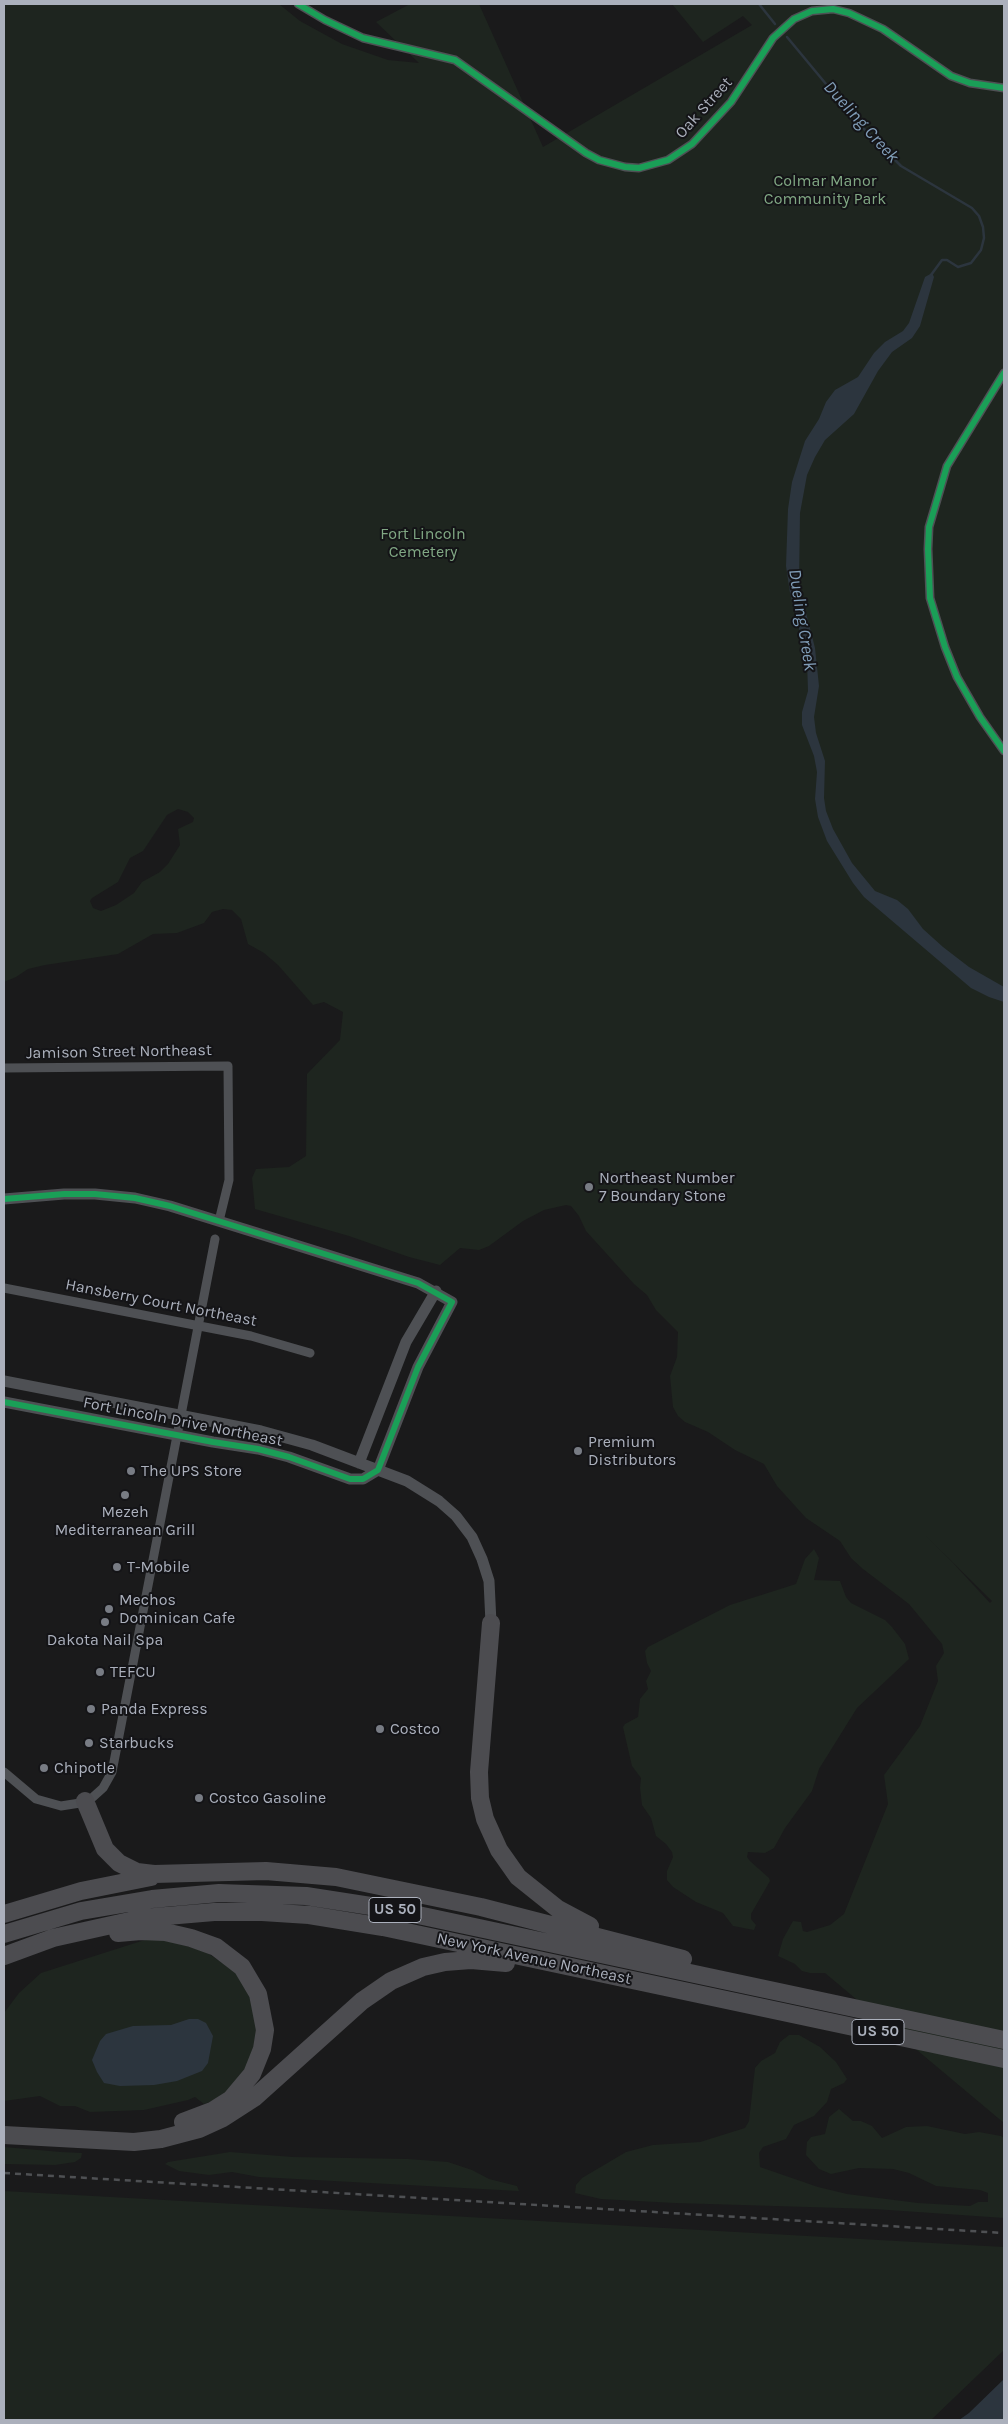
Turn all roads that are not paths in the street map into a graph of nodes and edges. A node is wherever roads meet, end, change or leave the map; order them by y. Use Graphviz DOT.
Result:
graph roads {
  1 [pos="298,4"];
  2 [pos="1004,88"];
  3 [pos="1004,373"];
  4 [pos="1004,751"];
  5 [pos="4,1068"];
  6 [pos="4,1199"];
  7 [pos="219,1221"];
  8 [pos="215,1239"];
  9 [pos="4,1288"];
  10 [pos="436,1291"];
  11 [pos="198,1325"];
  12 [pos="310,1353"];
  13 [pos="4,1381"];
  14 [pos="4,1402"];
  15 [pos="180,1416"];
  16 [pos="177,1435"];
  17 [pos="359,1463"];
  18 [pos="378,1470"];
  19 [pos="491,1623"];
  20 [pos="4,1772"];
  21 [pos="85,1801"];
  22 [pos="171,1873"];
  23 [pos="4,1914"];
  24 [pos="4,1934"];
  25 [pos="4,1956"];
  26 [pos="683,1959"];
  27 [pos="4,1962"];
  28 [pos="652,1984"];
  29 [pos="784,1993"];
  30 [pos="1004,2040"];
  31 [pos="1004,2059"];
  32 [pos="4,2123"];
  33 [pos="4,2135"];
  1 -- 2 [label="street, Oak Street"];
  3 -- 4 [label="street"];
  5 -- 7 [label="street, Jamison Street Northeast"];
  6 -- 7 [label="street"];
  7 -- 10 [label="street"];
  8 -- 11 [label="street"];
  9 -- 11 [label="street, Hansberry Court Northeast"];
  10 -- 17 [label="street"];
  10 -- 18 [label="street"];
  11 -- 12 [label="street, Hansberry Court Northeast"];
  11 -- 15 [label="street"];
  13 -- 15 [label="street, Fort Lincoln Drive Northeast"];
  14 -- 16 [label="street, Fort Lincoln Drive Northeast"];
  15 -- 16 [label="street"];
  15 -- 17 [label="street, Fort Lincoln Drive Northeast"];
  16 -- 18 [label="street, Fort Lincoln Drive Northeast"];
  16 -- 21 [label="street"];
  17 -- 18 [label="street, Fort Lincoln Drive Northeast"];
  18 -- 19 [label="street, Fort Lincoln Drive Northeast"];
  19 -- 26 [label="highway"];
  20 -- 21 [label="street"];
  21 -- 22 [label="highway"];
  22 -- 23 [label="highway"];
  22 -- 26 [label="highway"];
  24 -- 29 [label="highway, New York Avenue Northeast / US 50"];
  25 -- 28 [label="highway, New York Avenue Northeast / US 50"];
  26 -- 29 [label="highway"];
  27 -- 32 [label="highway"];
  28 -- 31 [label="highway, New York Avenue Northeast / US 50"];
  28 -- 33 [label="highway"];
  29 -- 30 [label="highway, New York Avenue Northeast / US 50"];
}
